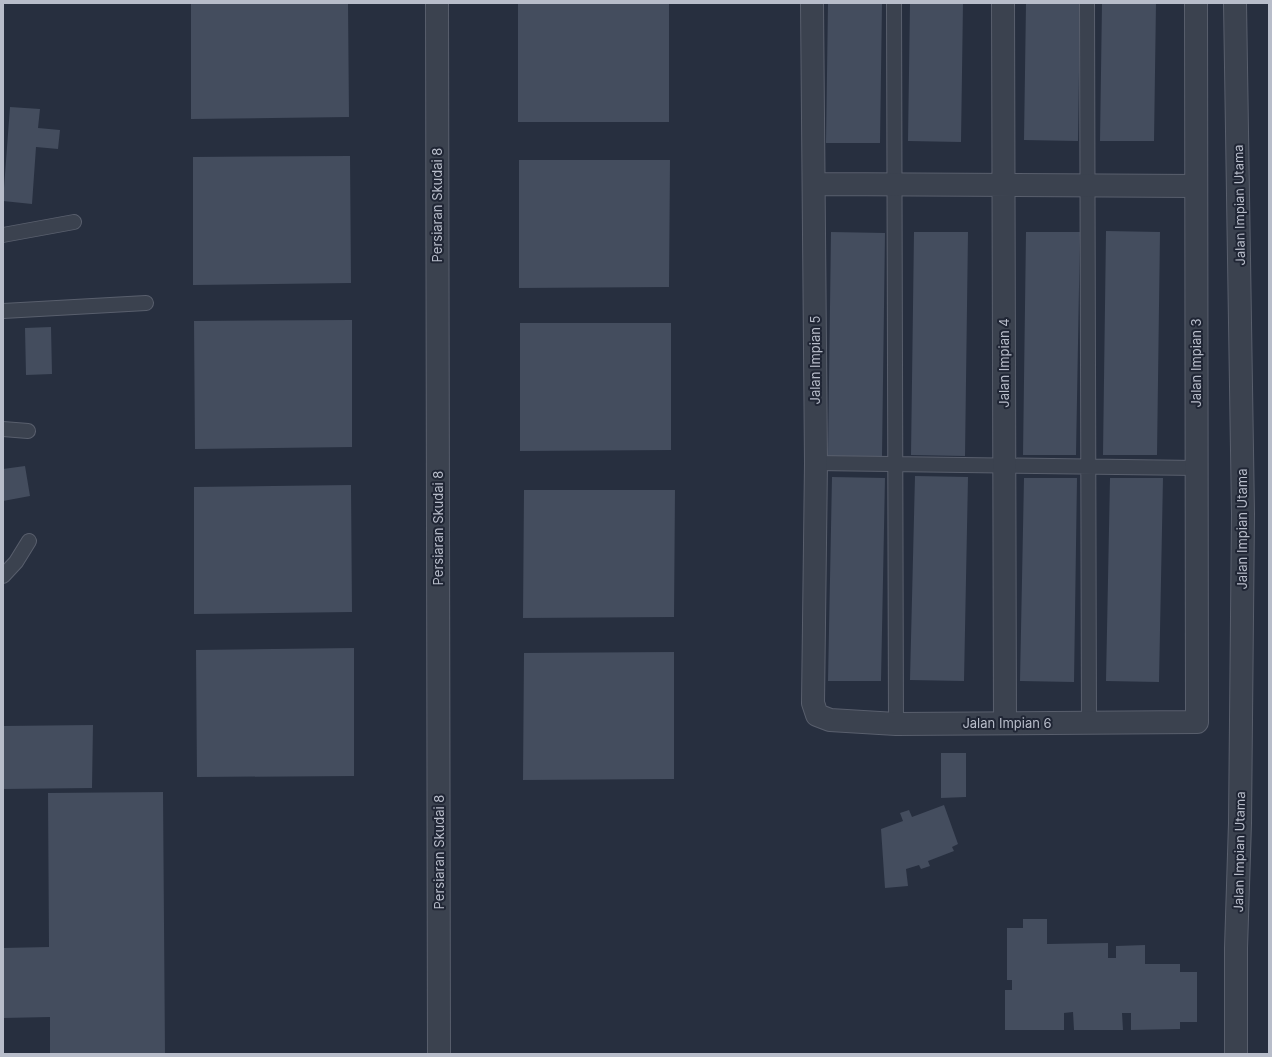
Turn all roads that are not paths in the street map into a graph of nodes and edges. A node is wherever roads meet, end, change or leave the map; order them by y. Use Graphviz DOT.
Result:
graph roads {
  1 [pos="437,3"];
  2 [pos="812,3"];
  3 [pos="894,3"];
  4 [pos="1003,3"];
  5 [pos="1087,3"];
  6 [pos="1196,3"];
  7 [pos="1235,3"];
  8 [pos="814,184"];
  9 [pos="894,185"];
  10 [pos="1004,185"];
  11 [pos="1088,186"];
  12 [pos="1196,186"];
  13 [pos="74,222"];
  14 [pos="3,235"];
  15 [pos="146,303"];
  16 [pos="3,312"];
  17 [pos="3,429"];
  18 [pos="28,431"];
  19 [pos="816,463"];
  20 [pos="895,464"];
  21 [pos="1004,465"];
  22 [pos="1088,467"];
  23 [pos="1197,468"];
  24 [pos="29,541"];
  25 [pos="3,576"];
  26 [pos="817,715"];
  27 [pos="1197,722"];
  28 [pos="1004,723"];
  29 [pos="896,724"];
  30 [pos="1089,724"];
  31 [pos="439,1054"];
  32 [pos="1236,1054"];
  1 -- 31 [label="street, Persiaran Skudai 8"];
  2 -- 8 [label="street, Jalan Impian 5"];
  3 -- 9 [label="lane"];
  4 -- 10 [label="street, Jalan Impian 4"];
  5 -- 11 [label="lane"];
  6 -- 12 [label="street, Jalan Impian 3"];
  7 -- 32 [label="street, Jalan Impian Utama"];
  8 -- 9 [label="street"];
  8 -- 19 [label="street, Jalan Impian 5"];
  9 -- 10 [label="street"];
  9 -- 20 [label="lane"];
  10 -- 11 [label="street"];
  10 -- 21 [label="street, Jalan Impian 4"];
  11 -- 12 [label="street"];
  11 -- 22 [label="lane"];
  12 -- 23 [label="street, Jalan Impian 3"];
  13 -- 14 [label="lane"];
  15 -- 16 [label="lane"];
  17 -- 18 [label="lane"];
  19 -- 20 [label="lane"];
  19 -- 26 [label="street, Jalan Impian 5"];
  20 -- 21 [label="lane"];
  20 -- 29 [label="lane"];
  21 -- 22 [label="lane"];
  21 -- 28 [label="street, Jalan Impian 4"];
  22 -- 23 [label="lane"];
  22 -- 30 [label="lane"];
  23 -- 27 [label="street, Jalan Impian 3"];
  24 -- 25 [label="lane"];
  26 -- 29 [label="street, Jalan Impian 6"];
  27 -- 30 [label="street, Jalan Impian 6"];
  28 -- 29 [label="street, Jalan Impian 6"];
  28 -- 30 [label="street, Jalan Impian 6"];
}
